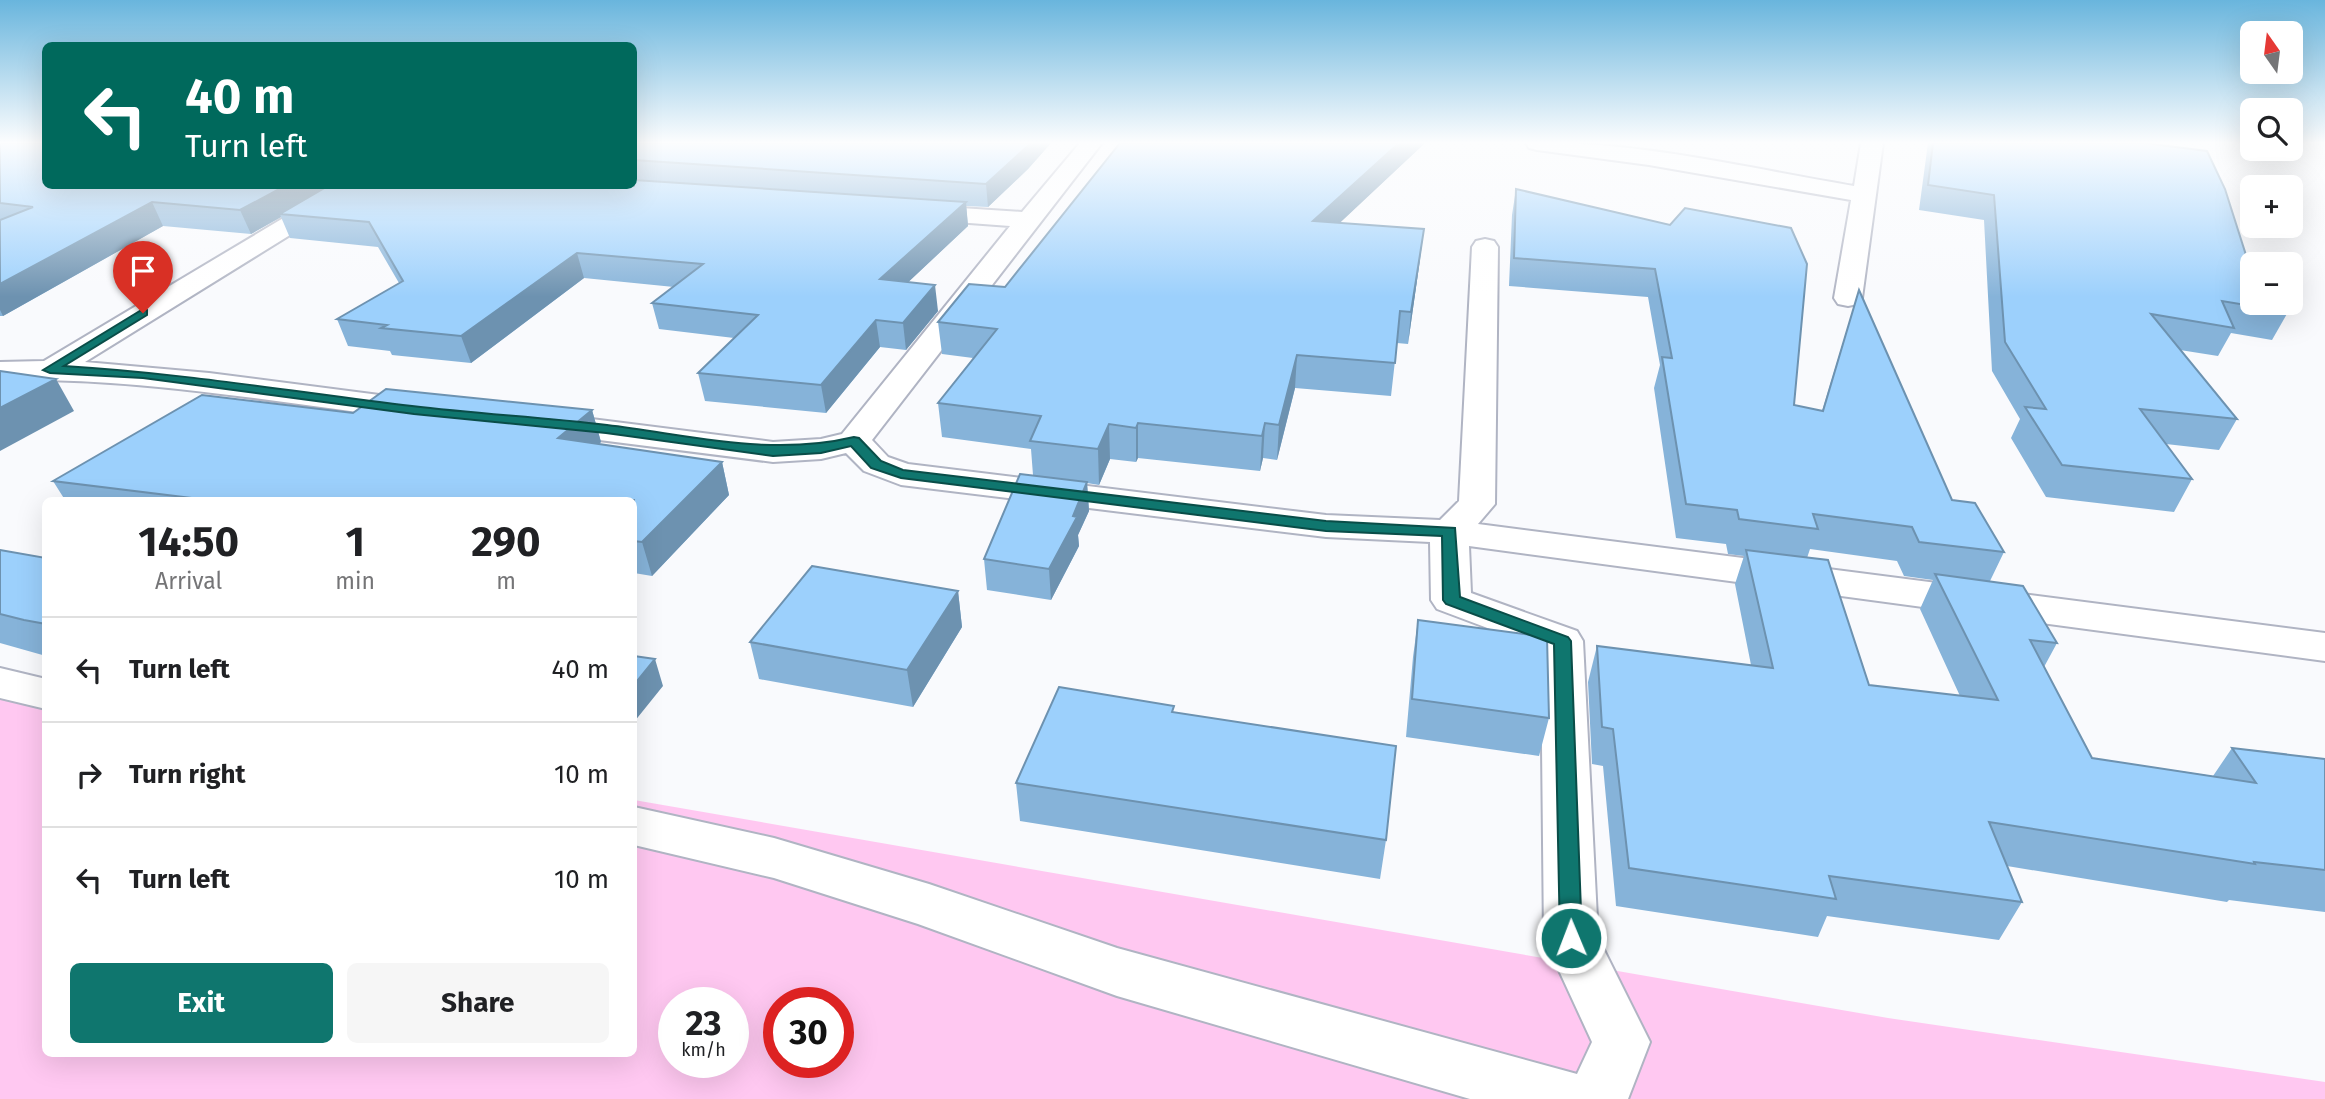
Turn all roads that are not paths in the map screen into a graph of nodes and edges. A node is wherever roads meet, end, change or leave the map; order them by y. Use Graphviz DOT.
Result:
graph roads {
  1 [pos="339,194"];
  2 [pos="1050,194"];
  3 [pos="1858,194"];
  4 [pos="1862,195"];
  5 [pos="894,210"];
  6 [pos="1030,220"];
  7 [pos="1485,247"];
  8 [pos="1848,298"];
  9 [pos="50,370"];
  10 [pos="0,371"];
  11 [pos="452,414"];
  12 [pos="516,420"];
  13 [pos="854,441"];
  14 [pos="1449,532"];
  15 [pos="2325,647"];
  16 [pos="0,682"];
  17 [pos="42,693"];
  18 [pos="637,827"];
  19 [pos="1568,1099"];
  20 [pos="1597,1099"];
  1 -- 9 [label="street"];
  2 -- 6 [label="street"];
  3 -- 4 [label="street"];
  4 -- 8 [label="street"];
  5 -- 6 [label="street"];
  6 -- 13 [label="street"];
  7 -- 14 [label="street"];
  9 -- 10 [label="street"];
  9 -- 11 [label="street"];
  12 -- 13 [label="street"];
  13 -- 14 [label="street"];
  14 -- 15 [label="street"];
  14 -- 20 [label="street"];
  16 -- 17 [label="street"];
  18 -- 19 [label="street"];
}
